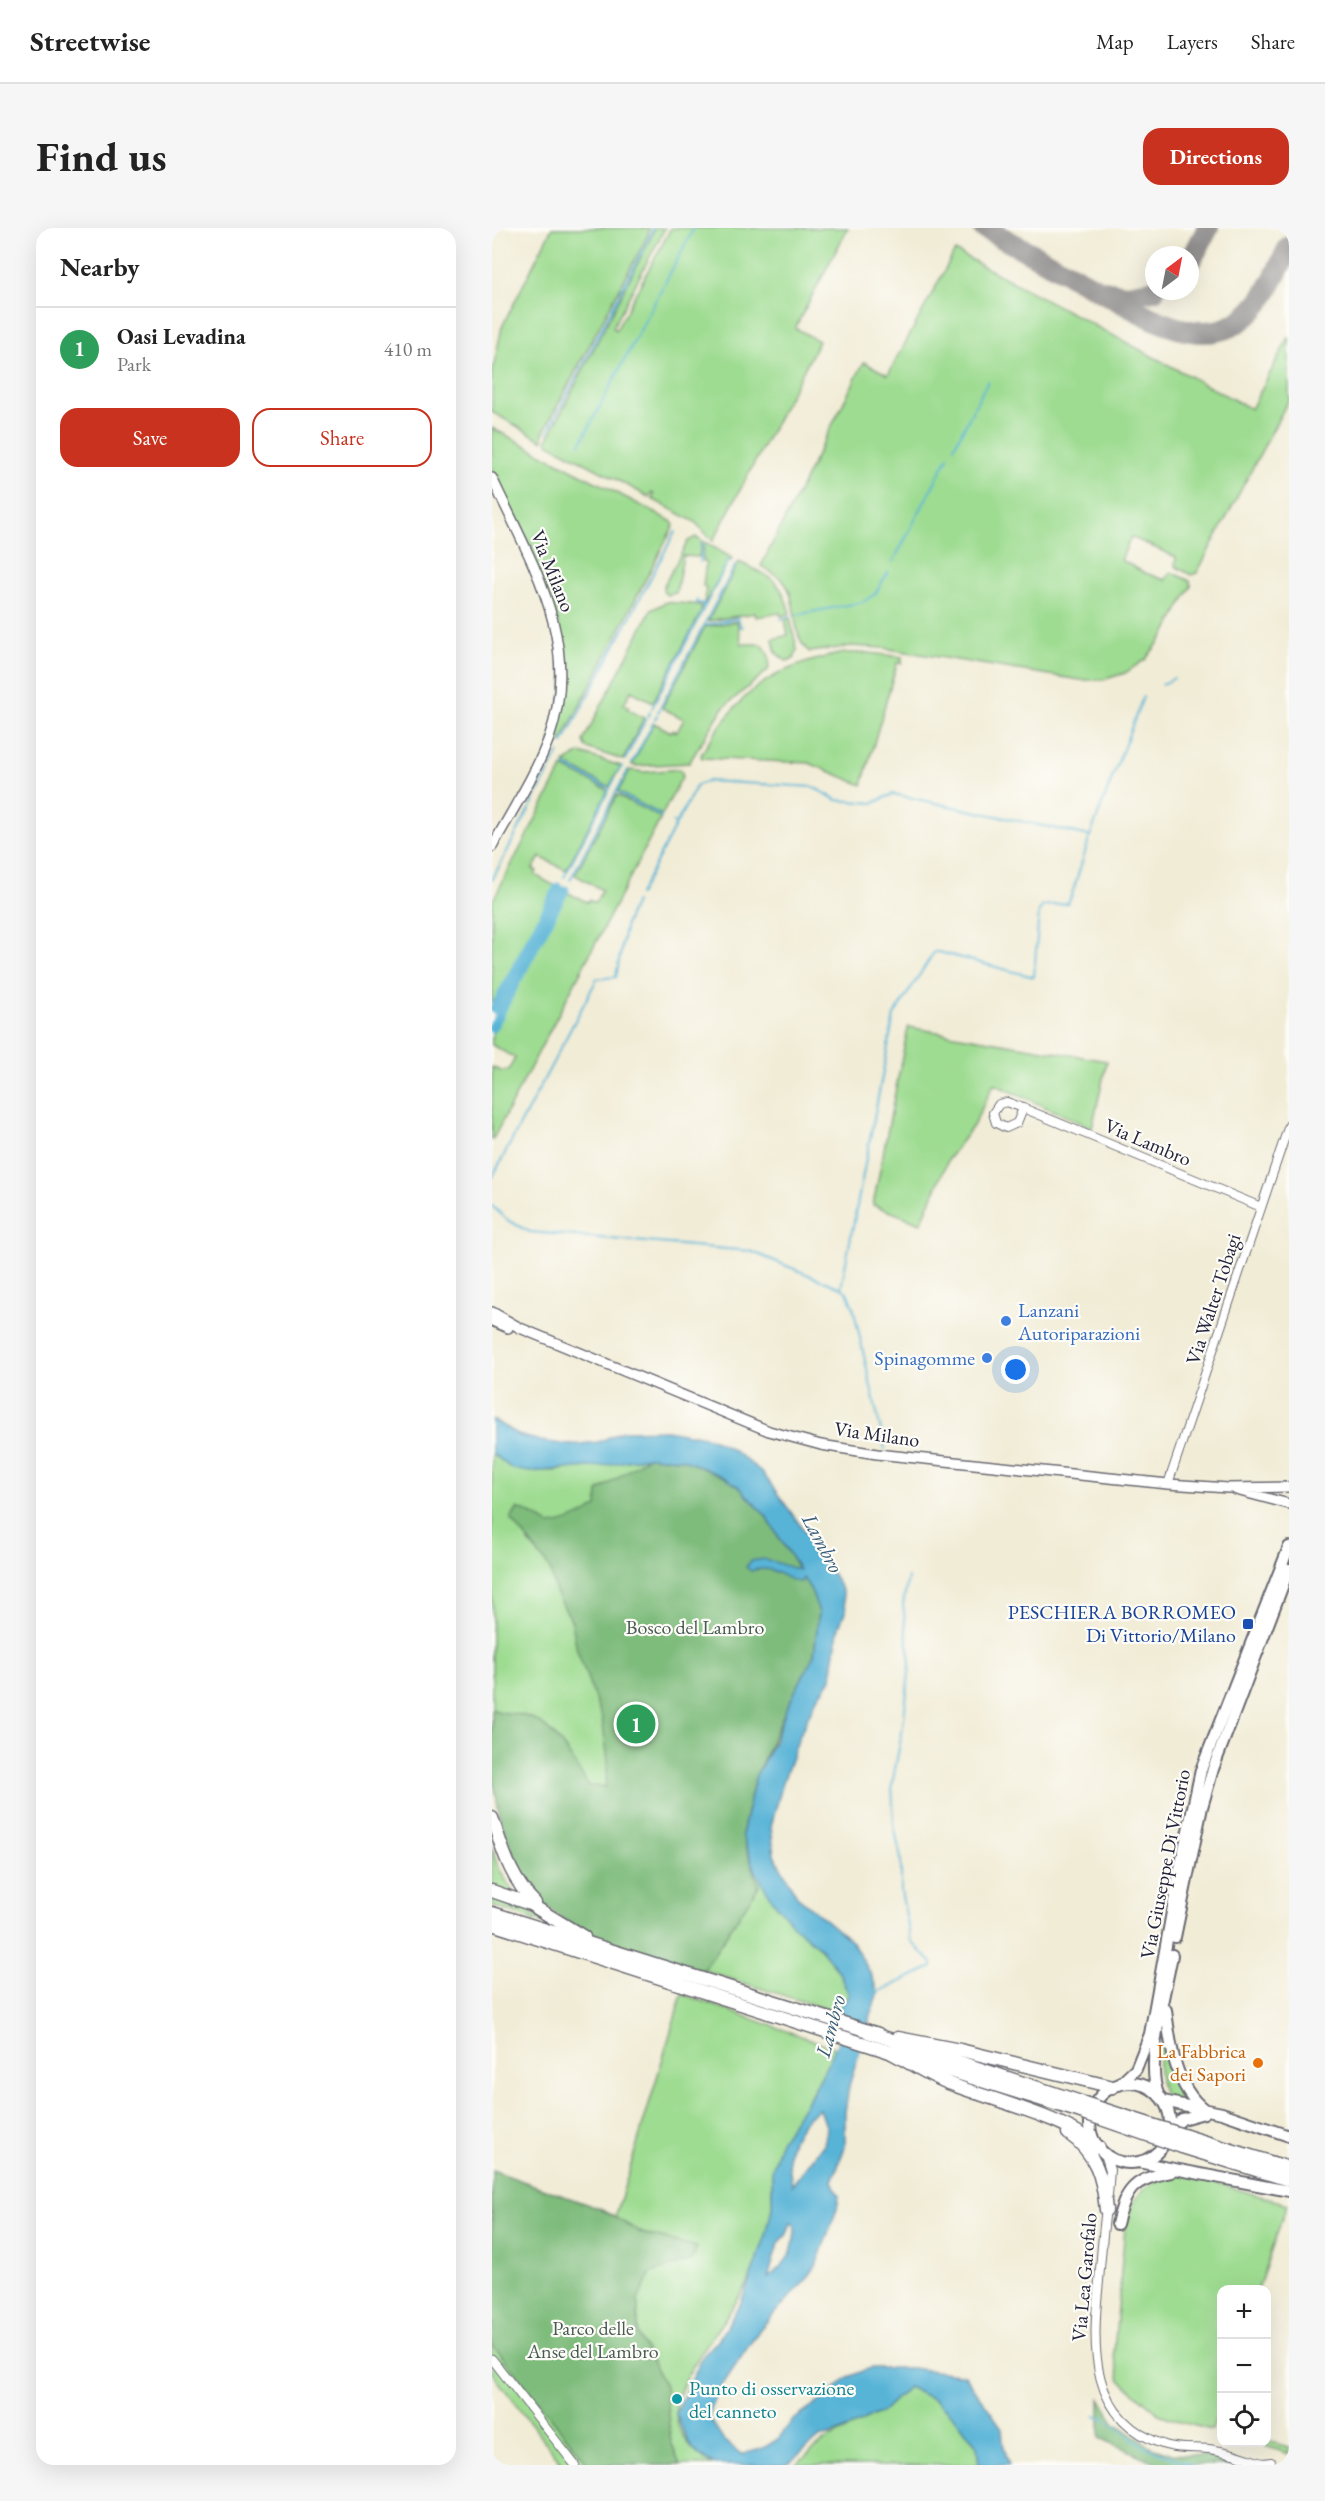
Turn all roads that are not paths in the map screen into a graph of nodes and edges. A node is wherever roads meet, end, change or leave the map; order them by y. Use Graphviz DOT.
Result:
graph roads {
  1 [pos="492,478"];
  2 [pos="492,847"];
  3 [pos="1023,1108"];
  4 [pos="1289,1125"];
  5 [pos="1287,1137"];
  6 [pos="1261,1207"];
  7 [pos="492,1312"];
  8 [pos="492,1321"];
  9 [pos="540,1336"];
  10 [pos="1168,1484"];
  11 [pos="1289,1487"];
  12 [pos="1228,1488"];
  13 [pos="1289,1504"];
  14 [pos="1289,1547"];
  15 [pos="1289,1569"];
  16 [pos="492,1818"];
  17 [pos="492,1891"];
  18 [pos="542,1910"];
  19 [pos="492,1913"];
  20 [pos="492,1924"];
  21 [pos="600,1947"];
  22 [pos="1165,1998"];
  23 [pos="867,2038"];
  24 [pos="890,2052"];
  25 [pos="1116,2086"];
  26 [pos="1161,2098"];
  27 [pos="1016,2107"];
  28 [pos="1083,2108"];
  29 [pos="1205,2110"];
  30 [pos="1216,2112"];
  31 [pos="1170,2130"];
  32 [pos="1289,2137"];
  33 [pos="1184,2142"];
  34 [pos="1102,2151"];
  35 [pos="1138,2162"];
  36 [pos="1289,2168"];
  37 [pos="1181,2170"];
  38 [pos="1289,2180"];
  39 [pos="1289,2191"];
  40 [pos="1106,2210"];
  41 [pos="1117,2224"];
  42 [pos="492,2359"];
  43 [pos="1271,2462"];
  44 [pos="575,2465"];
  1 -- 2 [label="street, Via Milano"];
  3 -- 6 [label="street, Via Lambro"];
  4 -- 5 [label="street, Via Walter Tobagi"];
  5 -- 6 [label="street, Via Walter Tobagi"];
  6 -- 10 [label="street, Via Walter Tobagi"];
  7 -- 9 [label="street, Via Milano"];
  8 -- 9 [label="street, Via Milano"];
  9 -- 10 [label="street, Via Milano"];
  10 -- 12 [label="street, Via Milano"];
  11 -- 12 [label="street, Via Milano"];
  12 -- 13 [label="street, Via Milano"];
  14 -- 25 [label="main road, Via Giuseppe Di Vittorio"];
  15 -- 22 [label="main road, Via Giuseppe Di Vittorio"];
  16 -- 18 [label="main road"];
  17 -- 18 [label="main road"];
  18 -- 21 [label="main road"];
  19 -- 21 [label="main road"];
  20 -- 23 [label="main road"];
  21 -- 23 [label="main road"];
  22 -- 26 [label="main road, Via Giuseppe Di Vittorio"];
  22 -- 29 [label="main road"];
  23 -- 24 [label="main road"];
  23 -- 25 [label="main road"];
  23 -- 28 [label="main road"];
  24 -- 27 [label="main road"];
  24 -- 28 [label="main road"];
  25 -- 26 [label="main road"];
  25 -- 34 [label="main road"];
  26 -- 29 [label="main road"];
  26 -- 31 [label="main road"];
  27 -- 34 [label="main road"];
  27 -- 40 [label="main road"];
  28 -- 33 [label="main road, bridge"];
  29 -- 30 [label="main road"];
  30 -- 31 [label="main road"];
  30 -- 32 [label="main road"];
  31 -- 35 [label="main road"];
  33 -- 36 [label="main road"];
  33 -- 38 [label="main road"];
  34 -- 35 [label="main road"];
  34 -- 40 [label="street, Via Lea Garofalo"];
  35 -- 37 [label="main road"];
  37 -- 39 [label="main road"];
  37 -- 41 [label="main road"];
  40 -- 43 [label="street, Via Lea Garofalo"];
  42 -- 44 [label="street"];
}
